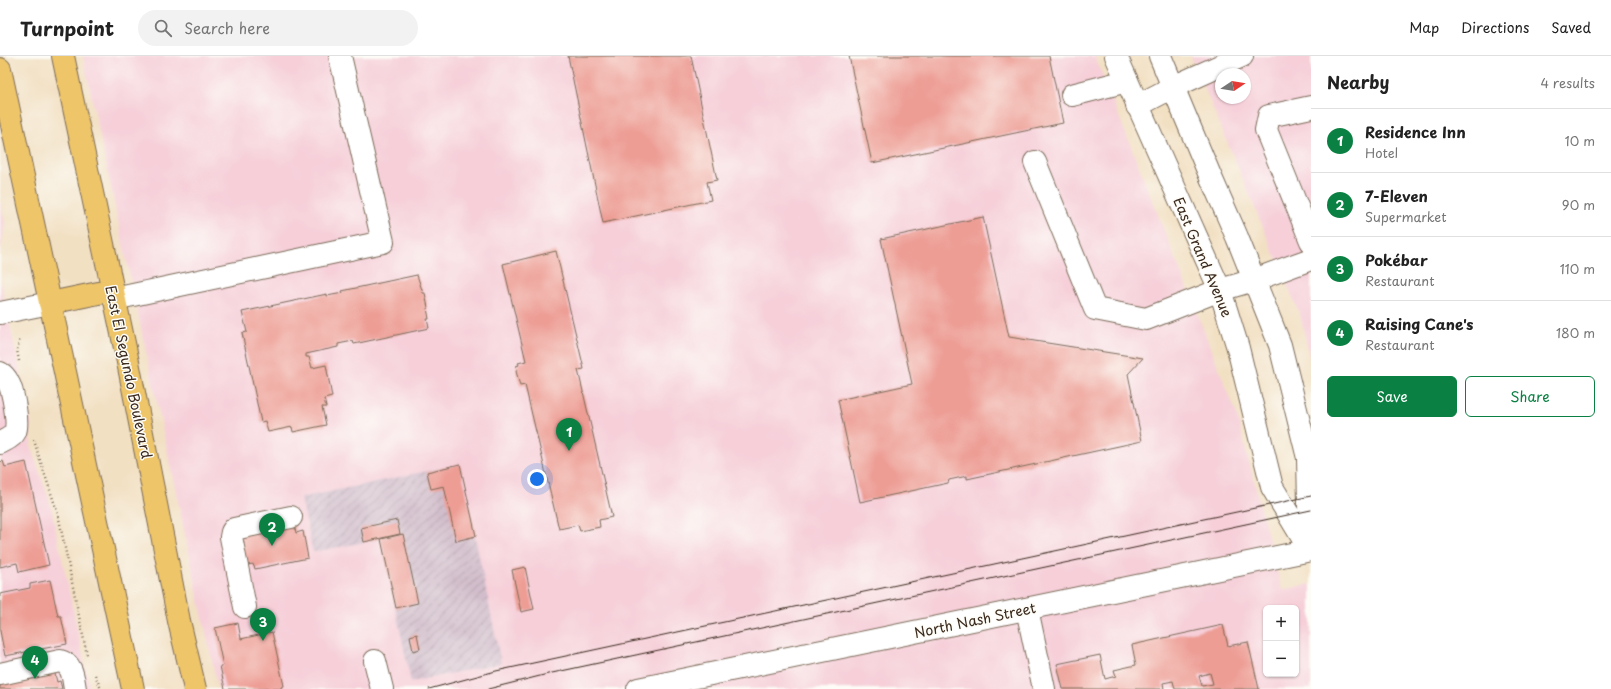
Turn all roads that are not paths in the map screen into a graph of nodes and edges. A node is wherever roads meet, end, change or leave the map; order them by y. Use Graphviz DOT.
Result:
graph roads {
  1 [pos="63,56"];
  2 [pos="340,56"];
  3 [pos="1116,56"];
  4 [pos="1160,56"];
  5 [pos="1242,56"];
  6 [pos="0,70"];
  7 [pos="1127,81"];
  8 [pos="1173,87"];
  9 [pos="1072,95"];
  10 [pos="1137,106"];
  11 [pos="1311,107"];
  12 [pos="1035,162"];
  13 [pos="1311,241"];
  14 [pos="1311,259"];
  15 [pos="1254,280"];
  16 [pos="1220,290"];
  17 [pos="114,294"];
  18 [pos="50,303"];
  19 [pos="0,313"];
  20 [pos="0,373"];
  21 [pos="0,443"];
  22 [pos="291,517"];
  23 [pos="1311,551"];
  24 [pos="245,607"];
  25 [pos="1027,609"];
  26 [pos="376,661"];
  27 [pos="0,674"];
  28 [pos="130,684"];
  29 [pos="75,689"];
  30 [pos="195,689"];
  31 [pos="382,689"];
  32 [pos="638,689"];
  33 [pos="1044,689"];
  1 -- 17 [label="main road, East El Segundo Boulevard"];
  2 -- 17 [label="street"];
  3 -- 7 [label="street, East Grand Avenue"];
  4 -- 8 [label="street"];
  5 -- 8 [label="street"];
  6 -- 18 [label="main road"];
  7 -- 9 [label="street"];
  7 -- 10 [label="street, East Grand Avenue"];
  8 -- 10 [label="street"];
  8 -- 15 [label="street"];
  10 -- 16 [label="street, East Grand Avenue"];
  11 -- 13 [label="street"];
  12 -- 16 [label="street"];
  14 -- 15 [label="street"];
  15 -- 16 [label="street"];
  15 -- 23 [label="street"];
  16 -- 23 [label="street, East Grand Avenue"];
  17 -- 18 [label="main road"];
  17 -- 30 [label="main road, East El Segundo Boulevard"];
  18 -- 19 [label="street"];
  18 -- 28 [label="main road"];
  20 -- 21 [label="street"];
  22 -- 24 [label="street"];
  23 -- 25 [label="street, North Nash Street"];
  25 -- 32 [label="street, North Nash Street"];
  25 -- 33 [label="street"];
  26 -- 31 [label="street"];
  27 -- 29 [label="street"];
}
